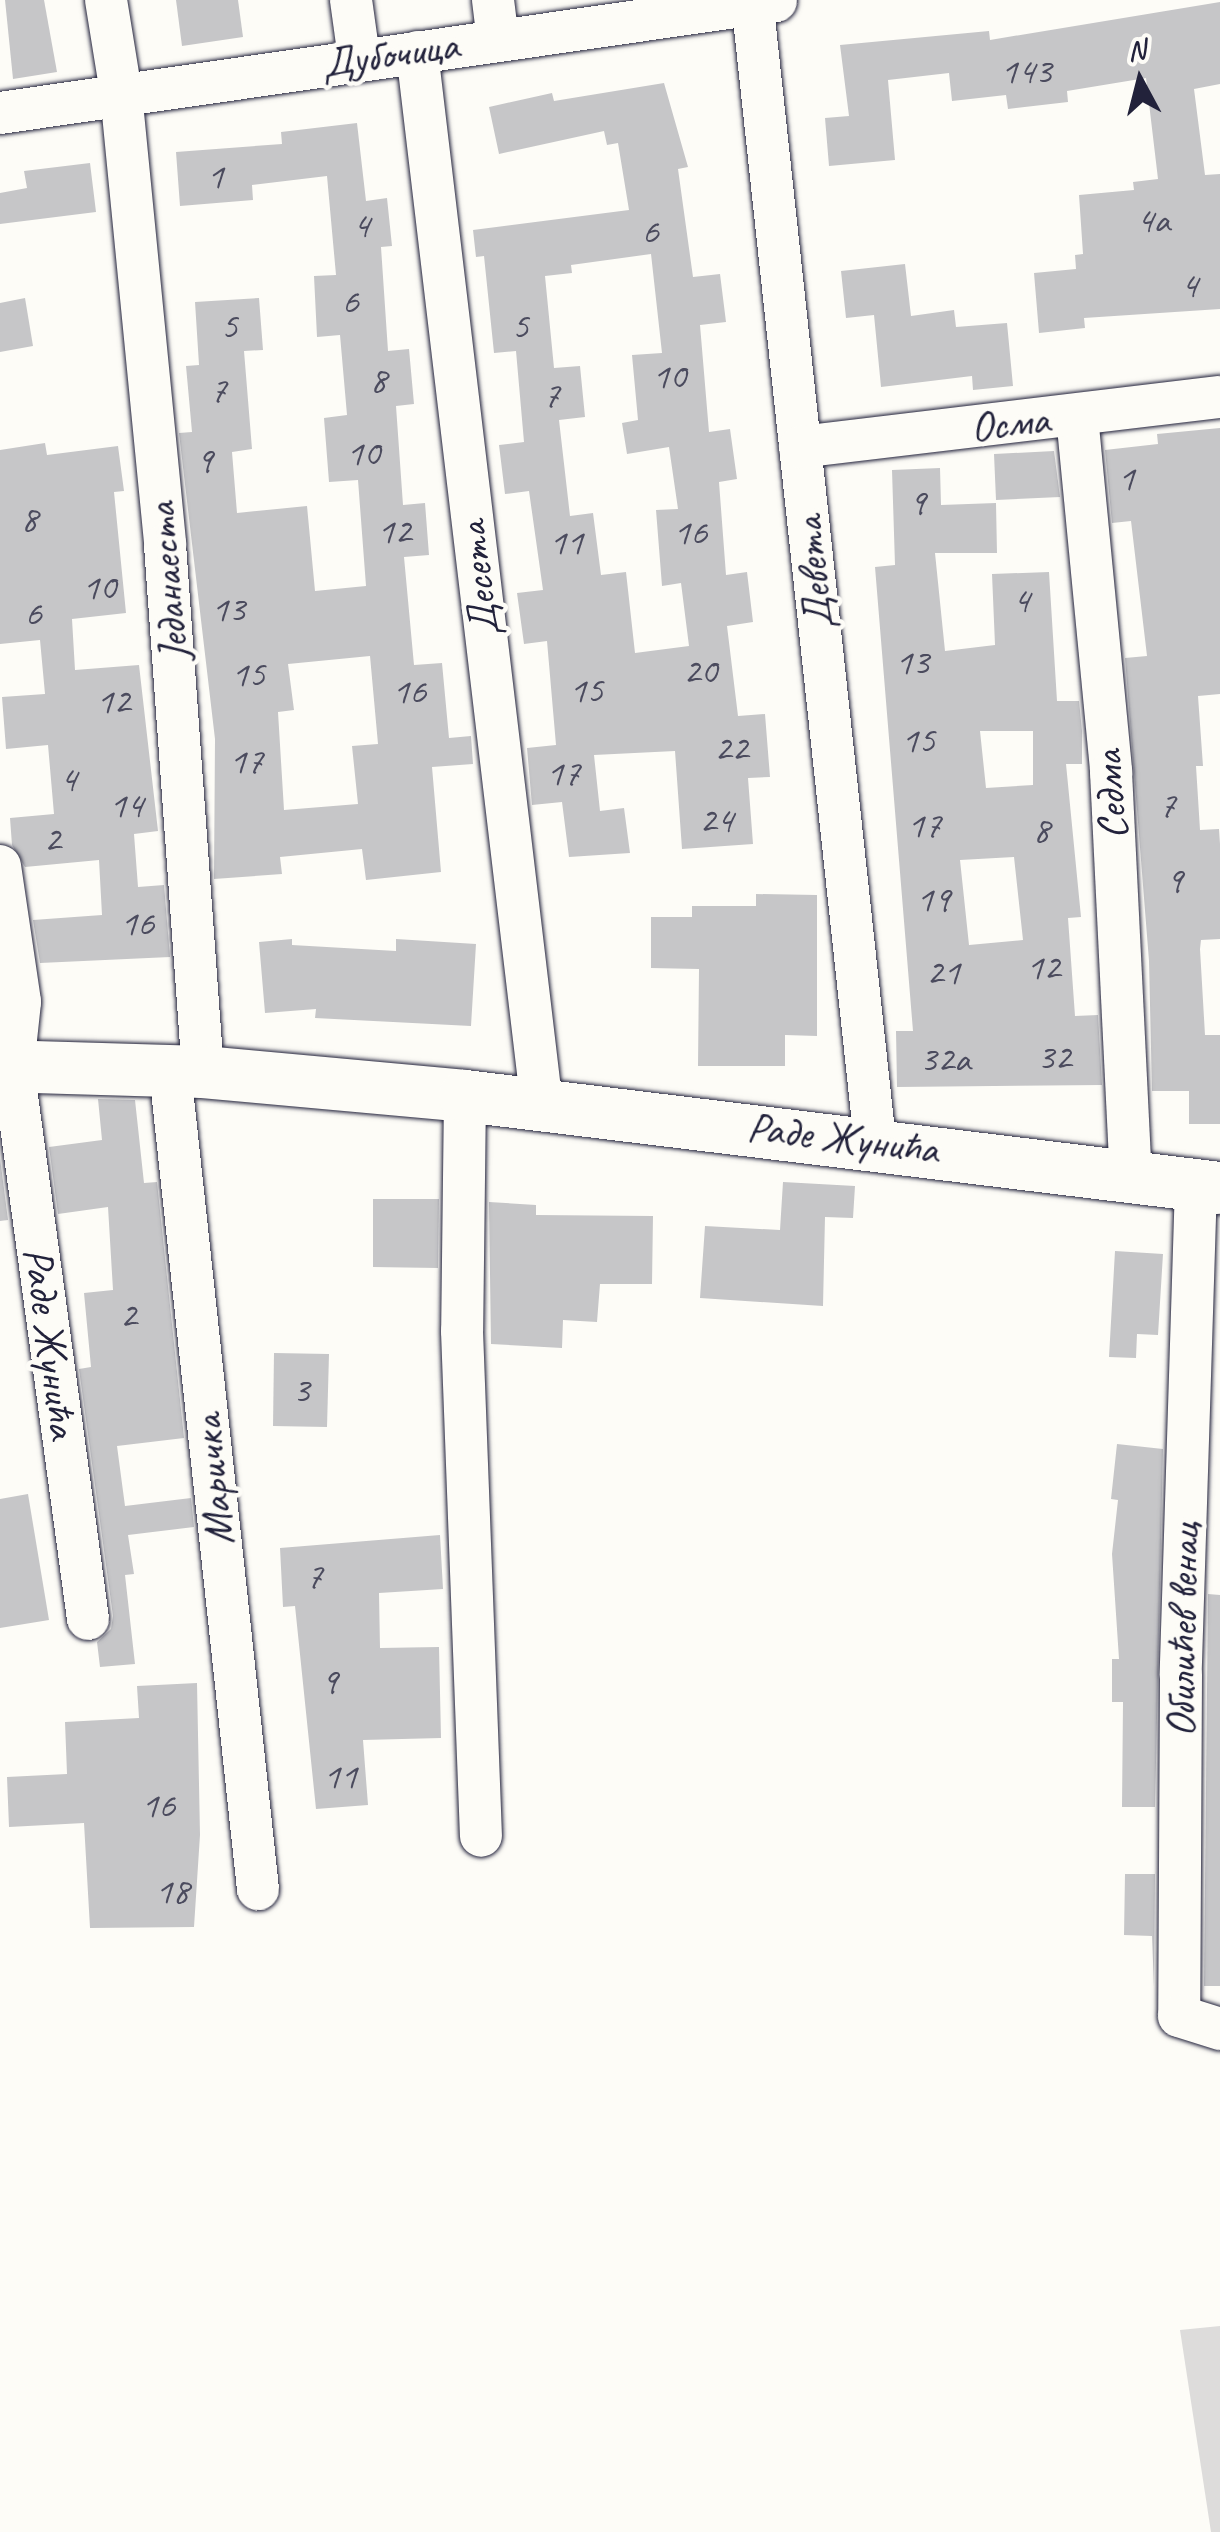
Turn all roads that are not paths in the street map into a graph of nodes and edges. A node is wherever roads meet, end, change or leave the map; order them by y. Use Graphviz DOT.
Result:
graph roads {
  1 [pos="106,0"];
  2 [pos="351,0"];
  3 [pos="761,2"];
  4 [pos="495,20"];
  5 [pos="417,52"];
  6 [pos="359,58"];
  7 [pos="121,93"];
  8 [pos="0,113"];
  9 [pos="1220,397"];
  10 [pos="1078,416"];
  11 [pos="800,447"];
  12 [pos="0,866"];
  13 [pos="6,1066"];
  14 [pos="186,1072"];
  15 [pos="465,1096"];
  16 [pos="542,1106"];
  17 [pos="875,1141"];
  18 [pos="1131,1174"];
  19 [pos="1208,1186"];
  20 [pos="88,1619"];
  21 [pos="481,1836"];
  22 [pos="258,1888"];
  23 [pos="1220,2029"];
  1 -- 7 [label="street, Једанаеста"];
  2 -- 6 [label="street"];
  3 -- 4 [label="street, Дубочица"];
  3 -- 11 [label="street, Девета"];
  4 -- 5 [label="street, Дубочица"];
  5 -- 6 [label="street, Дубочица"];
  5 -- 16 [label="street, Десета"];
  6 -- 7 [label="street, Дубочица"];
  7 -- 8 [label="street, Дубочица"];
  7 -- 14 [label="street, Једанаеста"];
  9 -- 10 [label="street, Осма"];
  10 -- 11 [label="street, Осма"];
  10 -- 18 [label="street, Седма"];
  11 -- 17 [label="street, Девета"];
  12 -- 13 [label="street"];
  13 -- 14 [label="main road, Раде Жунића"];
  13 -- 20 [label="street, Раде Жунића"];
  14 -- 15 [label="main road, Раде Жунића"];
  14 -- 22 [label="street, Маричка"];
  15 -- 16 [label="main road, Раде Жунића"];
  15 -- 21 [label="street"];
  16 -- 17 [label="main road, Раде Жунића"];
  17 -- 18 [label="main road, Раде Жунића"];
  18 -- 19 [label="main road, Раде Жунића"];
  19 -- 23 [label="street, Обилићев венац"];
}
